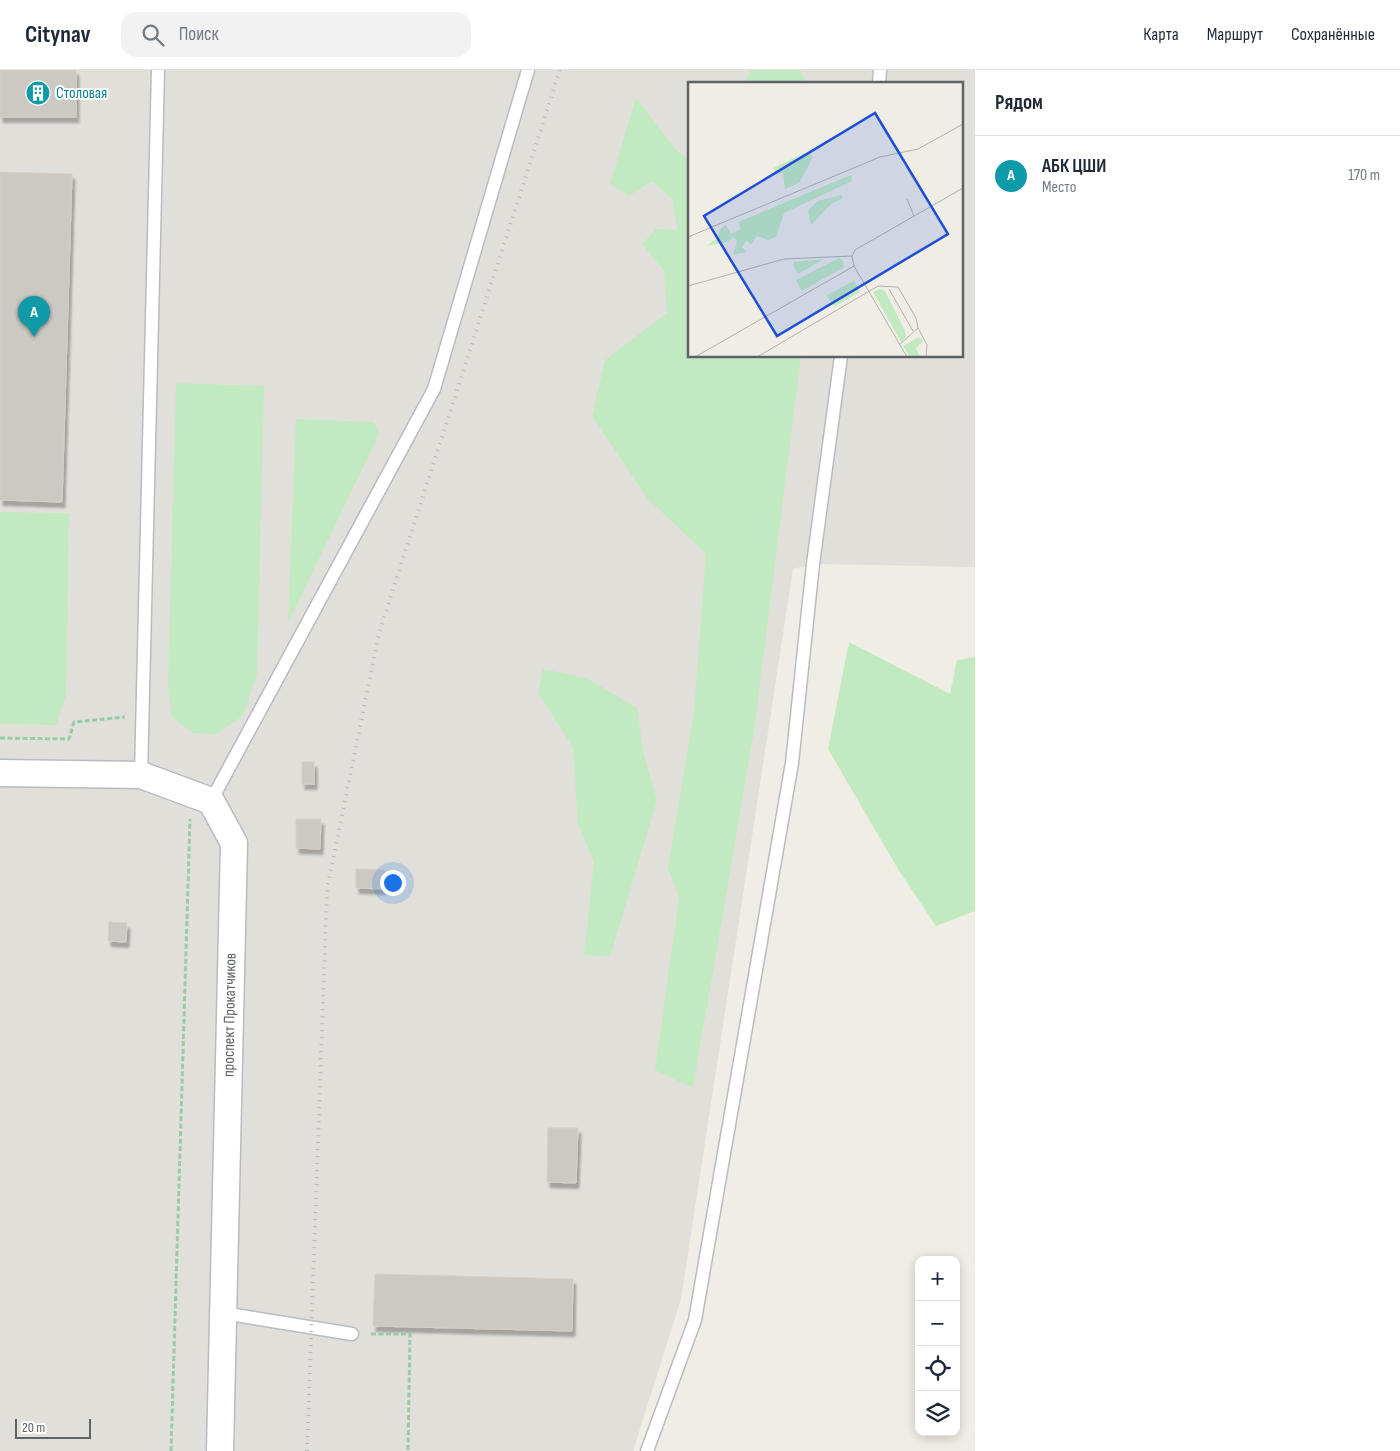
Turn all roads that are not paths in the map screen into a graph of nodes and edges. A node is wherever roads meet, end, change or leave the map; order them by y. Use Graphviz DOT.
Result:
graph roads {
  1 [pos="158,70"];
  2 [pos="528,70"];
  3 [pos="841,358"];
  4 [pos="0,773"];
  5 [pos="141,775"];
  6 [pos="201,797"];
  7 [pos="223,1313"];
  8 [pos="352,1334"];
  9 [pos="220,1451"];
  10 [pos="647,1451"];
  1 -- 5 [label="lane"];
  2 -- 6 [label="lane"];
  3 -- 10 [label="lane"];
  4 -- 5 [label="street"];
  5 -- 6 [label="street"];
  6 -- 7 [label="street, проспект Прокатчиков"];
  7 -- 8 [label="lane"];
  7 -- 9 [label="street, проспект Прокатчиков"];
}
